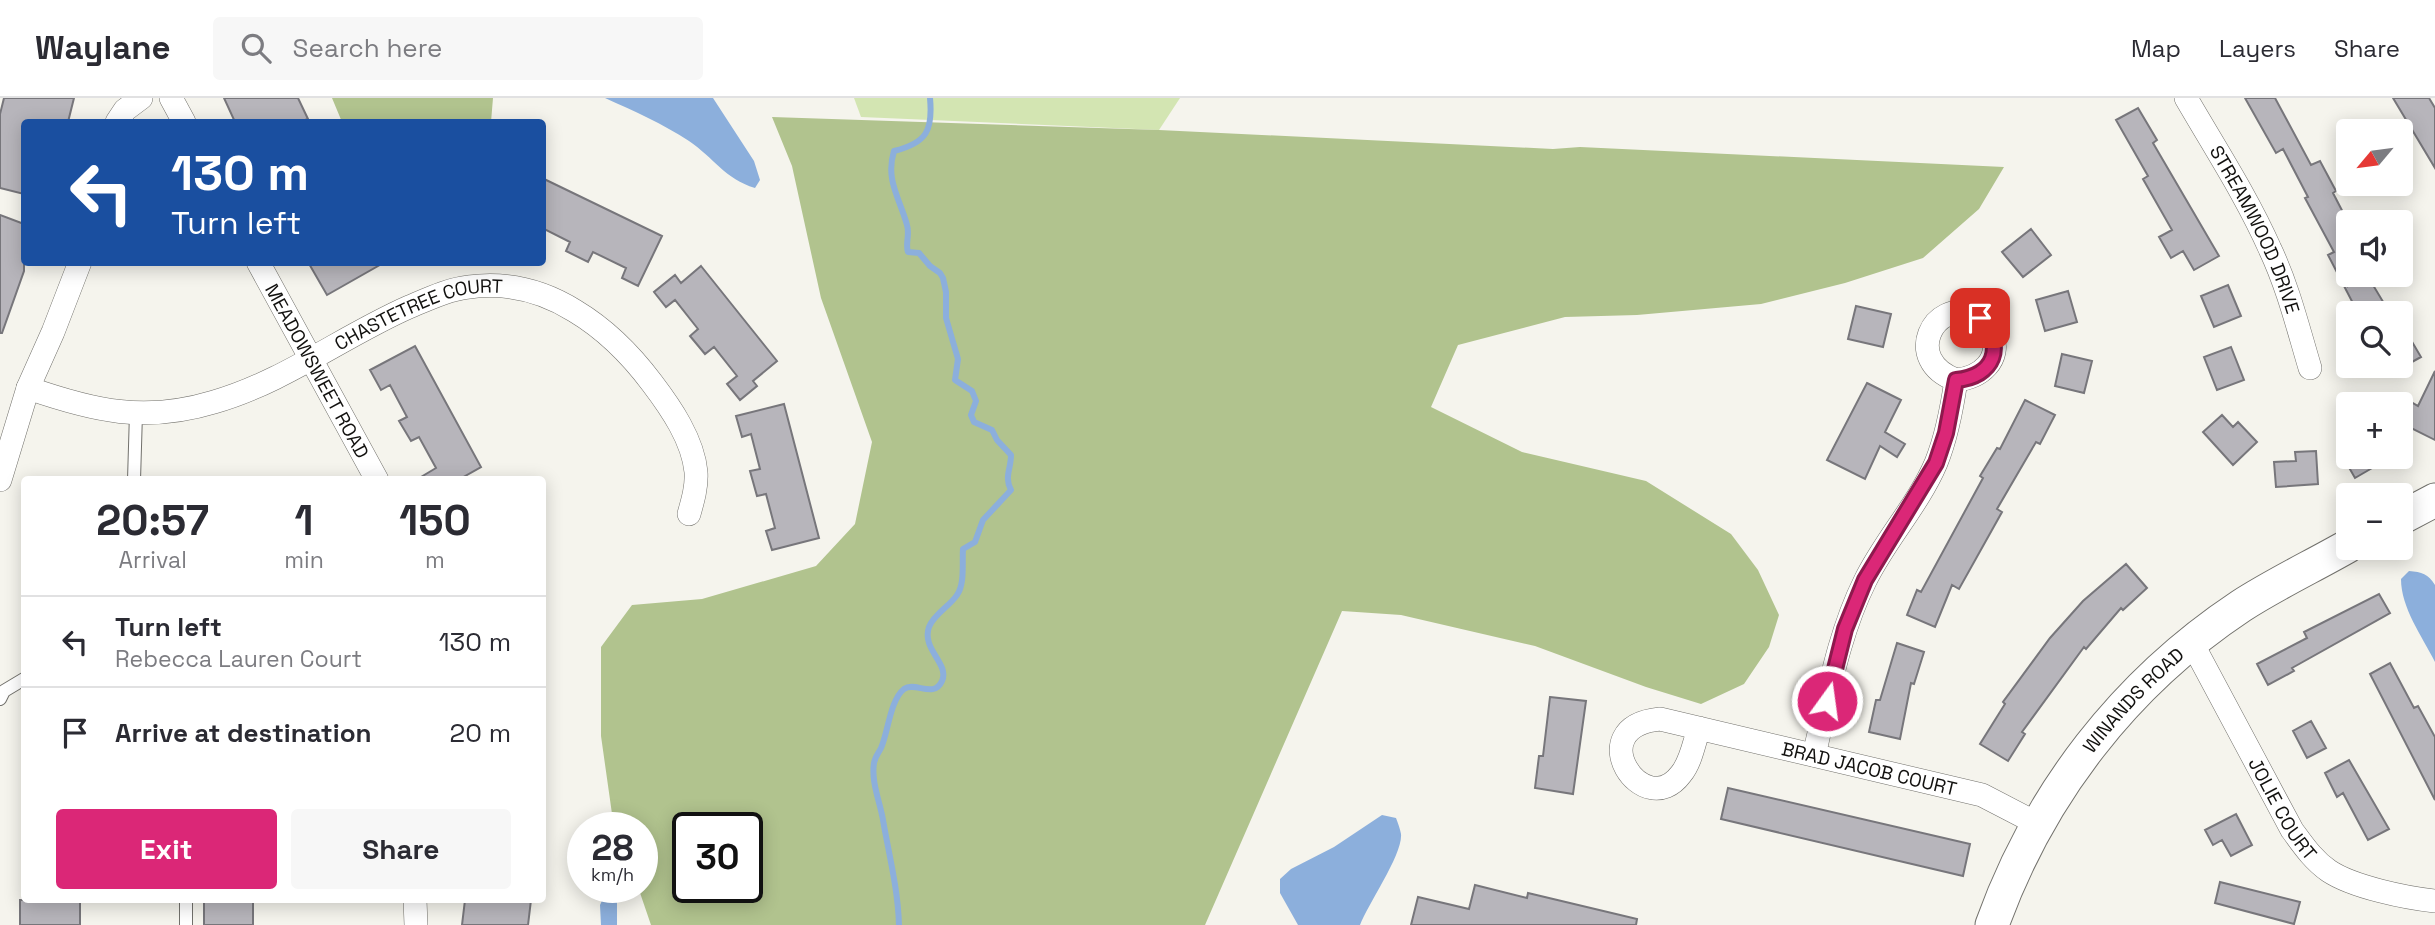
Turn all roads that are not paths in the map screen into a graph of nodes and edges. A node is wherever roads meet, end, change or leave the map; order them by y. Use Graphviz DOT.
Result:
graph roads {
  1 [pos="141,98"];
  2 [pos="171,98"];
  3 [pos="2186,98"];
  4 [pos="119,119"];
  5 [pos="182,119"];
  6 [pos="78,266"];
  7 [pos="260,266"];
  8 [pos="311,358"];
  9 [pos="2309,368"];
  10 [pos="1956,380"];
  11 [pos="28,388"];
  12 [pos="136,413"];
  13 [pos="134,476"];
  14 [pos="375,476"];
  15 [pos="0,480"];
  16 [pos="2435,500"];
  17 [pos="2413,512"];
  18 [pos="689,514"];
  19 [pos="2336,553"];
  20 [pos="2192,643"];
  21 [pos="21,680"];
  22 [pos="0,699"];
  23 [pos="1699,728"];
  24 [pos="1814,755"];
  25 [pos="2038,824"];
  26 [pos="2435,901"];
  27 [pos="186,903"];
  28 [pos="415,903"];
  29 [pos="186,925"];
  30 [pos="415,925"];
  31 [pos="1992,925"];
  1 -- 4 [label="street"];
  2 -- 5 [label="street"];
  3 -- 9 [label="street, STREAMWOOD DRIVE"];
  6 -- 11 [label="street"];
  7 -- 8 [label="street, MEADOWSWEET ROAD"];
  8 -- 12 [label="street, CHASTETREE COURT"];
  8 -- 14 [label="street, MEADOWSWEET ROAD"];
  8 -- 18 [label="street, CHASTETREE COURT"];
  10 -- 24 [label="street"];
  11 -- 12 [label="street, CHASTETREE COURT"];
  11 -- 15 [label="street"];
  12 -- 13 [label="lane"];
  16 -- 17 [label="street"];
  19 -- 20 [label="street, WINANDS ROAD"];
  20 -- 25 [label="street, WINANDS ROAD"];
  20 -- 26 [label="street, JOLIE COURT"];
  21 -- 22 [label="lane"];
  23 -- 24 [label="street, BRAD JACOB COURT"];
  24 -- 25 [label="street, BRAD JACOB COURT"];
  25 -- 31 [label="street, WINANDS ROAD"];
  27 -- 29 [label="lane"];
  28 -- 30 [label="street"];
}
